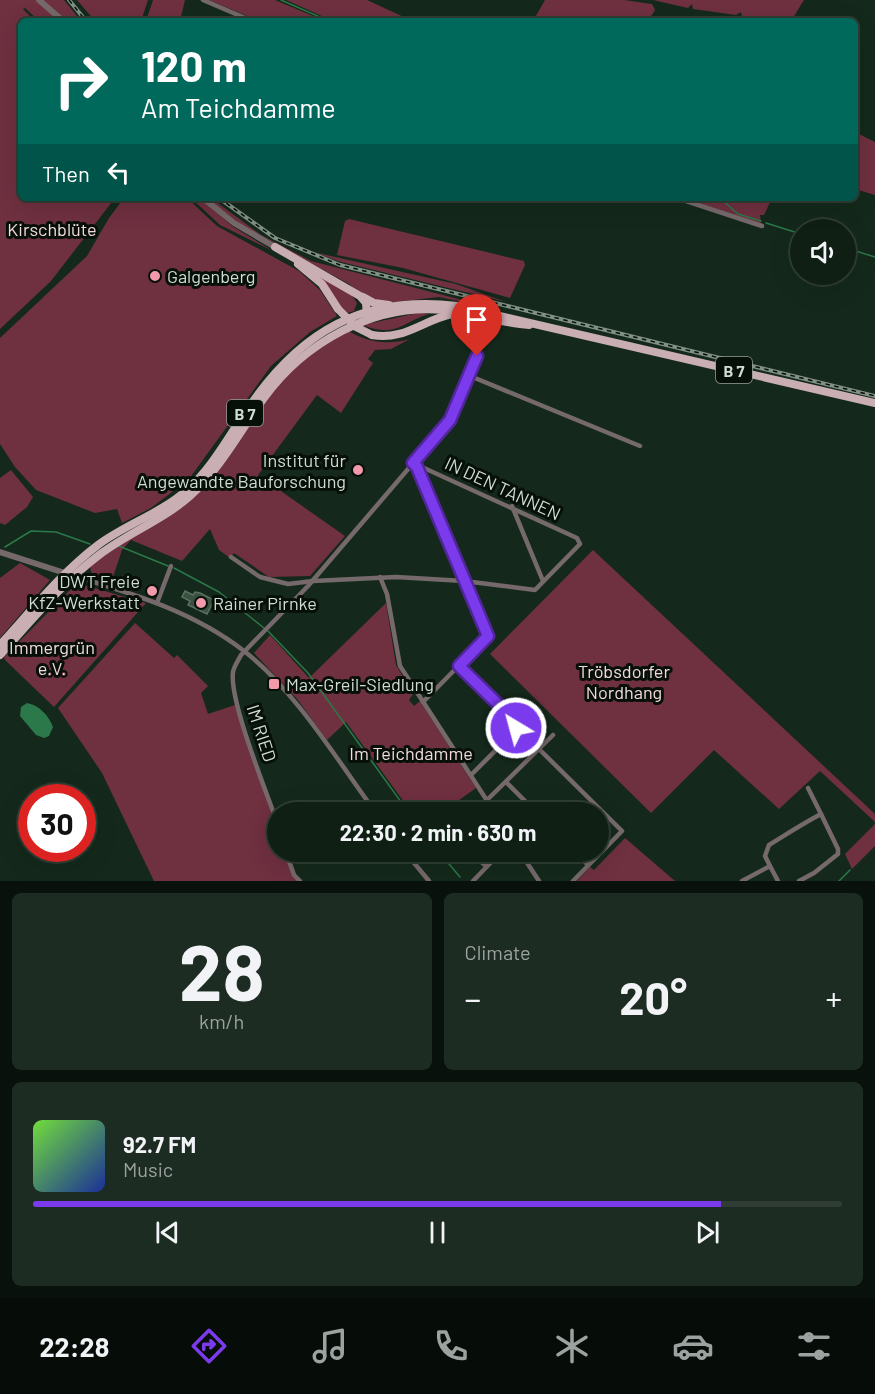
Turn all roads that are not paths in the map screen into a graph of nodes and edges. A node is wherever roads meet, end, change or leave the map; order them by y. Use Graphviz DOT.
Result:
graph roads {
  1 [pos="39,0"];
  2 [pos="203,0"];
  3 [pos="60,18"];
  4 [pos="245,18"];
  5 [pos="207,201"];
  6 [pos="686,201"];
  7 [pos="762,226"];
  8 [pos="275,247"];
  9 [pos="355,292"];
  10 [pos="395,306"];
  11 [pos="368,312"];
  12 [pos="460,313"];
  13 [pos="352,318"];
  14 [pos="363,322"];
  15 [pos="548,327"];
  16 [pos="483,335"];
  17 [pos="470,376"];
  18 [pos="875,404"];
  19 [pos="640,446"];
  20 [pos="415,465"];
  21 [pos="512,506"];
  22 [pos="0,552"];
  23 [pos="231,557"];
  24 [pos="171,566"];
  25 [pos="65,573"];
  26 [pos="74,576"];
  27 [pos="380,577"];
  28 [pos="313,580"];
  29 [pos="464,581"];
  30 [pos="543,581"];
  31 [pos="157,603"];
  32 [pos="0,645"];
  33 [pos="245,651"];
  34 [pos="0,656"];
  35 [pos="459,666"];
  36 [pos="423,702"];
  37 [pos="553,735"];
  38 [pos="539,749"];
  39 [pos="471,775"];
  40 [pos="506,782"];
  41 [pos="808,788"];
  42 [pos="487,800"];
  43 [pos="270,802"];
  44 [pos="368,802"];
  45 [pos="526,802"];
  46 [pos="821,814"];
  47 [pos="289,862"];
  48 [pos="413,862"];
  49 [pos="481,862"];
  50 [pos="490,862"];
  51 [pos="527,862"];
  52 [pos="585,862"];
  53 [pos="588,865"];
  54 [pos="486,866"];
  55 [pos="770,866"];
  56 [pos="300,881"];
  57 [pos="429,881"];
  58 [pos="474,881"];
  59 [pos="539,881"];
  60 [pos="573,881"];
  61 [pos="742,881"];
  62 [pos="778,881"];
  63 [pos="799,881"];
  1 -- 3 [label="street"];
  2 -- 4 [label="street"];
  5 -- 8 [label="street"];
  6 -- 7 [label="street"];
  8 -- 9 [label="main road"];
  8 -- 12 [label="main road, B 7, bridge"];
  9 -- 10 [label="main road"];
  9 -- 11 [label="main road"];
  9 -- 13 [label="main road"];
  10 -- 11 [label="main road, B 7"];
  10 -- 15 [label="main road, B 7"];
  11 -- 13 [label="main road, B 7"];
  11 -- 14 [label="main road"];
  12 -- 14 [label="main road, B 7"];
  12 -- 15 [label="main road, B 7"];
  13 -- 25 [label="main road, B 7"];
  14 -- 26 [label="main road, B 7"];
  15 -- 18 [label="main road, B 7"];
  16 -- 17 [label="street"];
  17 -- 19 [label="street"];
  17 -- 20 [label="street"];
  20 -- 21 [label="street, IN DEN TANNEN"];
  20 -- 28 [label="street"];
  20 -- 29 [label="street"];
  21 -- 30 [label="street"];
  21 -- 30 [label="street, IN DEN TANNEN"];
  22 -- 25 [label="street"];
  23 -- 28 [label="street"];
  24 -- 31 [label="street"];
  25 -- 26 [label="street"];
  25 -- 32 [label="main road, B 7"];
  26 -- 31 [label="street"];
  26 -- 34 [label="main road, B 7"];
  27 -- 28 [label="street"];
  27 -- 29 [label="street"];
  27 -- 36 [label="street"];
  28 -- 33 [label="street"];
  29 -- 30 [label="street"];
  29 -- 35 [label="street"];
  31 -- 33 [label="street"];
  33 -- 43 [label="street, IM RIED"];
  33 -- 44 [label="street"];
  35 -- 36 [label="street"];
  35 -- 39 [label="street"];
  36 -- 39 [label="street"];
  37 -- 38 [label="street"];
  38 -- 40 [label="street"];
  38 -- 53 [label="street"];
  39 -- 42 [label="street"];
  40 -- 42 [label="street"];
  40 -- 45 [label="street"];
  41 -- 46 [label="street"];
  46 -- 55 [label="street"];
  46 -- 63 [label="street"];
  47 -- 56 [label="street"];
  48 -- 57 [label="street"];
  49 -- 54 [label="street"];
  50 -- 54 [label="street"];
  51 -- 59 [label="street"];
  52 -- 53 [label="street"];
  53 -- 60 [label="street"];
  54 -- 58 [label="street"];
  55 -- 61 [label="street"];
  55 -- 62 [label="street"];
}
